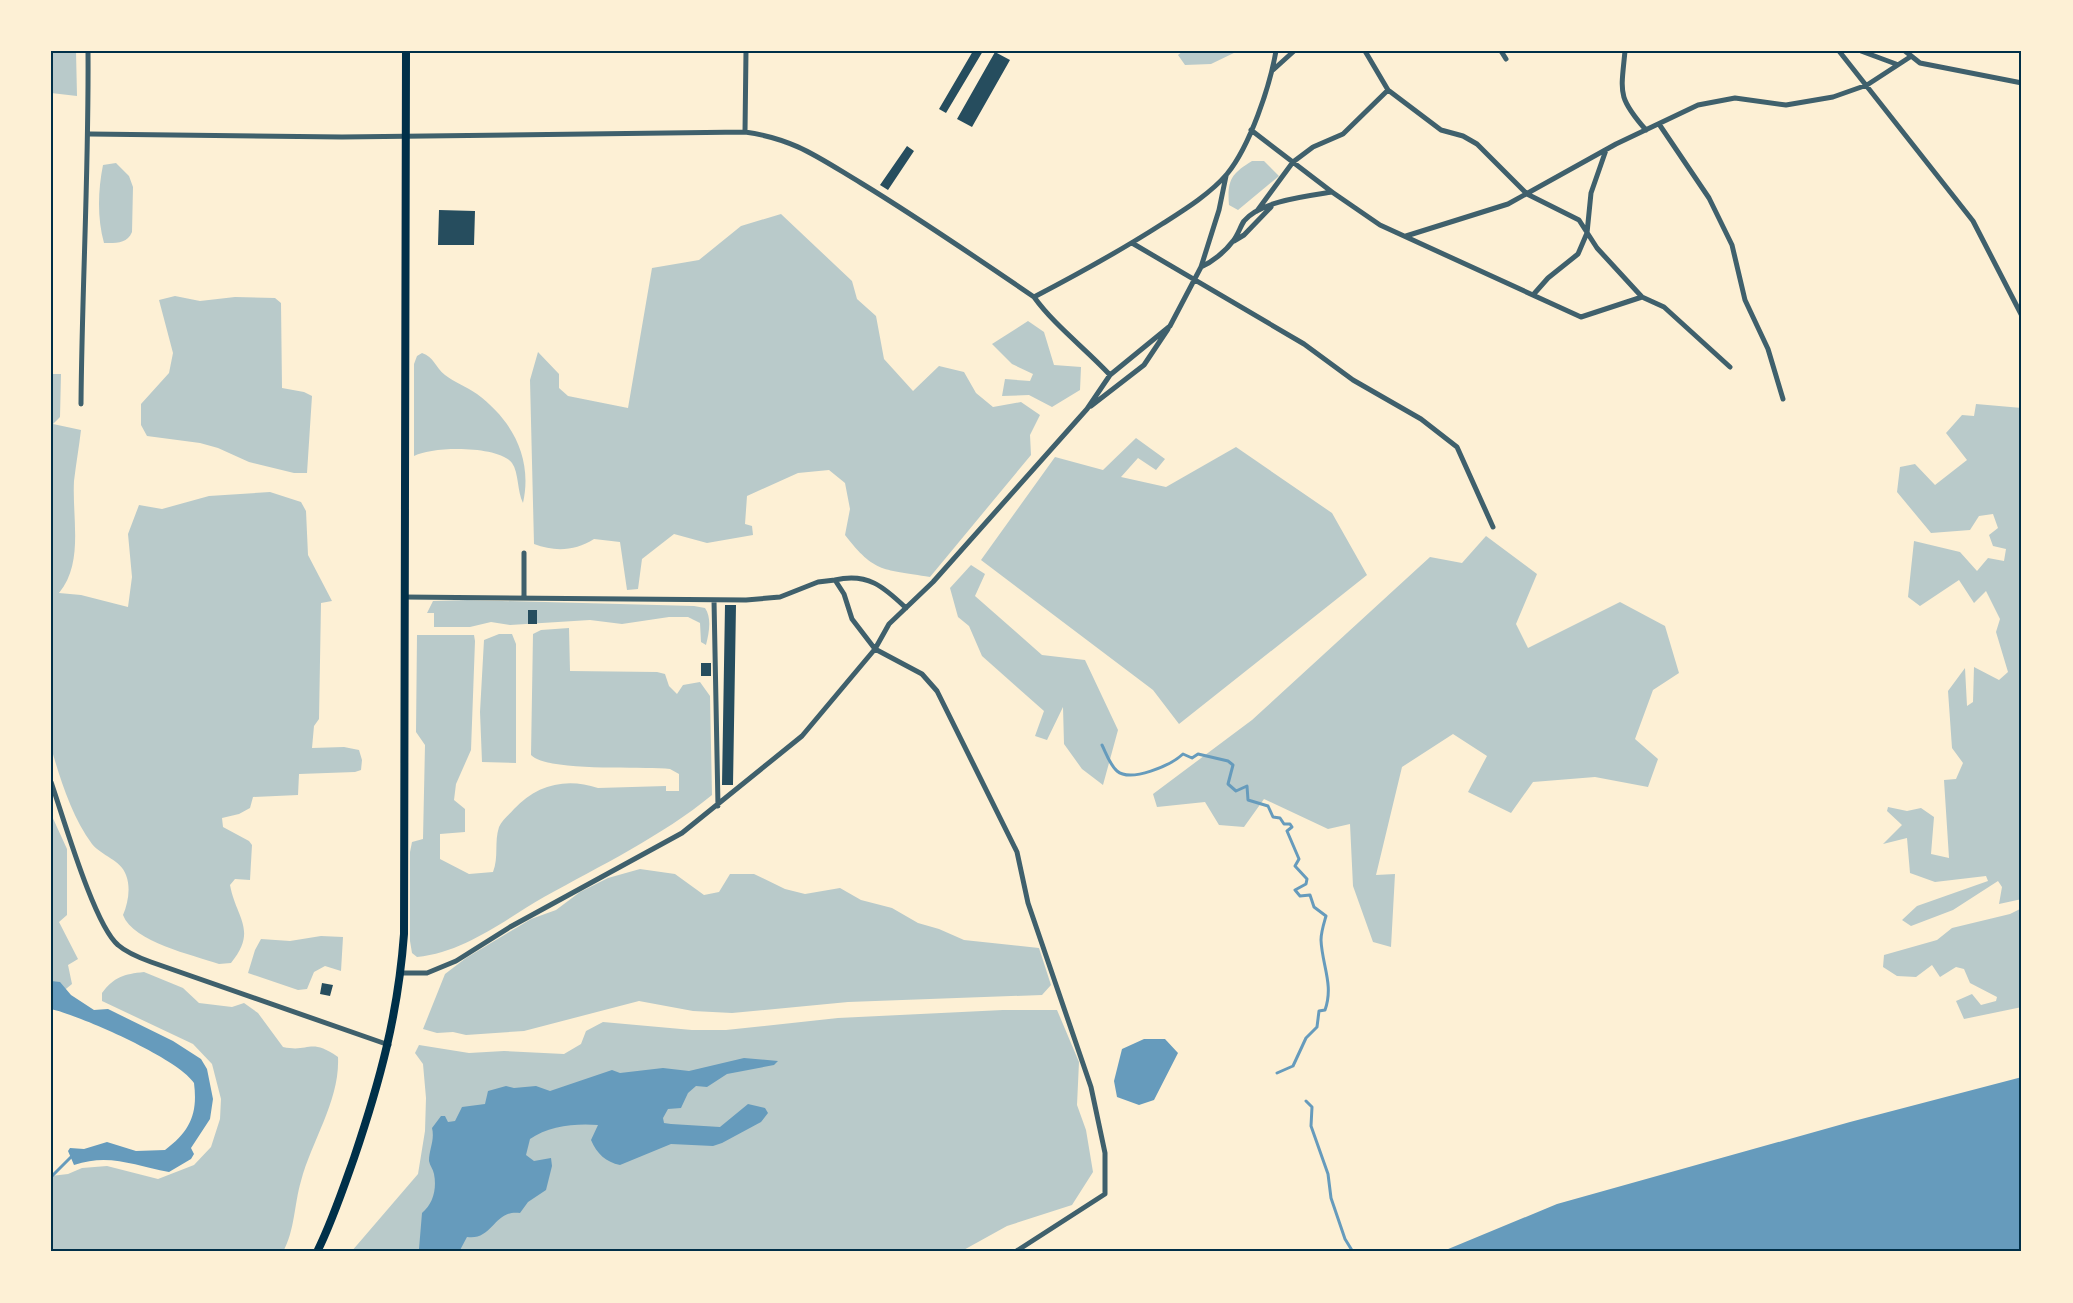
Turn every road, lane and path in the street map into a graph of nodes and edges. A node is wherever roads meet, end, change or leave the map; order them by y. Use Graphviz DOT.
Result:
graph roads {
  1 [pos="88,51"];
  2 [pos="406,51"];
  3 [pos="746,51"];
  4 [pos="1276,51"];
  5 [pos="1294,51"];
  6 [pos="1365,51"];
  7 [pos="1501,51"];
  8 [pos="1625,51"];
  9 [pos="1839,51"];
  10 [pos="1861,51"];
  11 [pos="1905,51"];
  12 [pos="1910,57"];
  13 [pos="1506,59"];
  14 [pos="1896,64"];
  15 [pos="1273,69"];
  16 [pos="2022,83"];
  17 [pos="1867,84"];
  18 [pos="1388,90"];
  19 [pos="1659,124"];
  20 [pos="1251,130"];
  21 [pos="1646,130"];
  22 [pos="745,132"];
  23 [pos="90,134"];
  24 [pos="407,137"];
  25 [pos="1606,149"];
  26 [pos="1293,162"];
  27 [pos="1226,176"];
  28 [pos="1332,192"];
  29 [pos="1527,194"];
  30 [pos="1272,206"];
  31 [pos="1257,211"];
  32 [pos="1587,232"];
  33 [pos="1406,236"];
  34 [pos="1233,241"];
  35 [pos="1132,243"];
  36 [pos="1201,267"];
  37 [pos="1195,281"];
  38 [pos="1533,295"];
  39 [pos="1034,297"];
  40 [pos="1642,297"];
  41 [pos="2022,316"];
  42 [pos="1170,326"];
  43 [pos="1730,367"];
  44 [pos="1110,375"];
  45 [pos="1783,399"];
  46 [pos="81,404"];
  47 [pos="1087,409"];
  48 [pos="1493,527"];
  49 [pos="524,553"];
  50 [pos="835,580"];
  51 [pos="404,597"];
  52 [pos="524,597"];
  53 [pos="714,600"];
  54 [pos="906,608"];
  55 [pos="875,649"];
  56 [pos="51,782"];
  57 [pos="718,806"];
  58 [pos="401,973"];
  59 [pos="389,1045"];
  60 [pos="317,1252"];
  61 [pos="1015,1252"];
  1 -- 23 [label="street"];
  2 -- 24 [label="main road"];
  3 -- 22 [label="street"];
  4 -- 15 [label="street"];
  5 -- 15 [label="street"];
  6 -- 18 [label="street"];
  7 -- 13 [label="street"];
  8 -- 21 [label="street"];
  9 -- 17 [label="street"];
  10 -- 14 [label="street"];
  11 -- 12 [label="street"];
  12 -- 14 [label="street"];
  12 -- 16 [label="street"];
  14 -- 17 [label="street"];
  15 -- 20 [label="street"];
  17 -- 19 [label="street"];
  17 -- 41 [label="street"];
  18 -- 26 [label="street"];
  18 -- 29 [label="street"];
  19 -- 21 [label="street"];
  19 -- 45 [label="street"];
  20 -- 26 [label="street"];
  20 -- 27 [label="street"];
  21 -- 25 [label="street"];
  22 -- 24 [label="street"];
  22 -- 39 [label="street"];
  23 -- 24 [label="street"];
  23 -- 46 [label="street"];
  24 -- 51 [label="main road"];
  25 -- 29 [label="street"];
  25 -- 32 [label="street"];
  26 -- 28 [label="street"];
  26 -- 31 [label="street"];
  27 -- 35 [label="street"];
  27 -- 36 [label="street"];
  28 -- 30 [label="street"];
  28 -- 33 [label="street"];
  29 -- 32 [label="street"];
  29 -- 33 [label="street"];
  30 -- 31 [label="street"];
  30 -- 34 [label="street"];
  31 -- 34 [label="street"];
  32 -- 38 [label="street"];
  32 -- 40 [label="street"];
  33 -- 38 [label="street"];
  34 -- 36 [label="street"];
  35 -- 37 [label="street"];
  35 -- 39 [label="street"];
  36 -- 37 [label="street"];
  37 -- 42 [label="street"];
  37 -- 48 [label="street"];
  38 -- 40 [label="street"];
  39 -- 44 [label="street"];
  40 -- 43 [label="street"];
  42 -- 44 [label="street"];
  42 -- 47 [label="street"];
  44 -- 47 [label="street"];
  47 -- 54 [label="street"];
  49 -- 52 [label="street"];
  50 -- 53 [label="street"];
  50 -- 54 [label="street"];
  50 -- 55 [label="street"];
  51 -- 52 [label="street"];
  51 -- 58 [label="main road"];
  52 -- 53 [label="street"];
  53 -- 57 [label="street"];
  54 -- 55 [label="street"];
  55 -- 57 [label="street"];
  55 -- 61 [label="street"];
  56 -- 59 [label="street"];
  57 -- 58 [label="street"];
  58 -- 59 [label="main road"];
  59 -- 60 [label="main road"];
}
